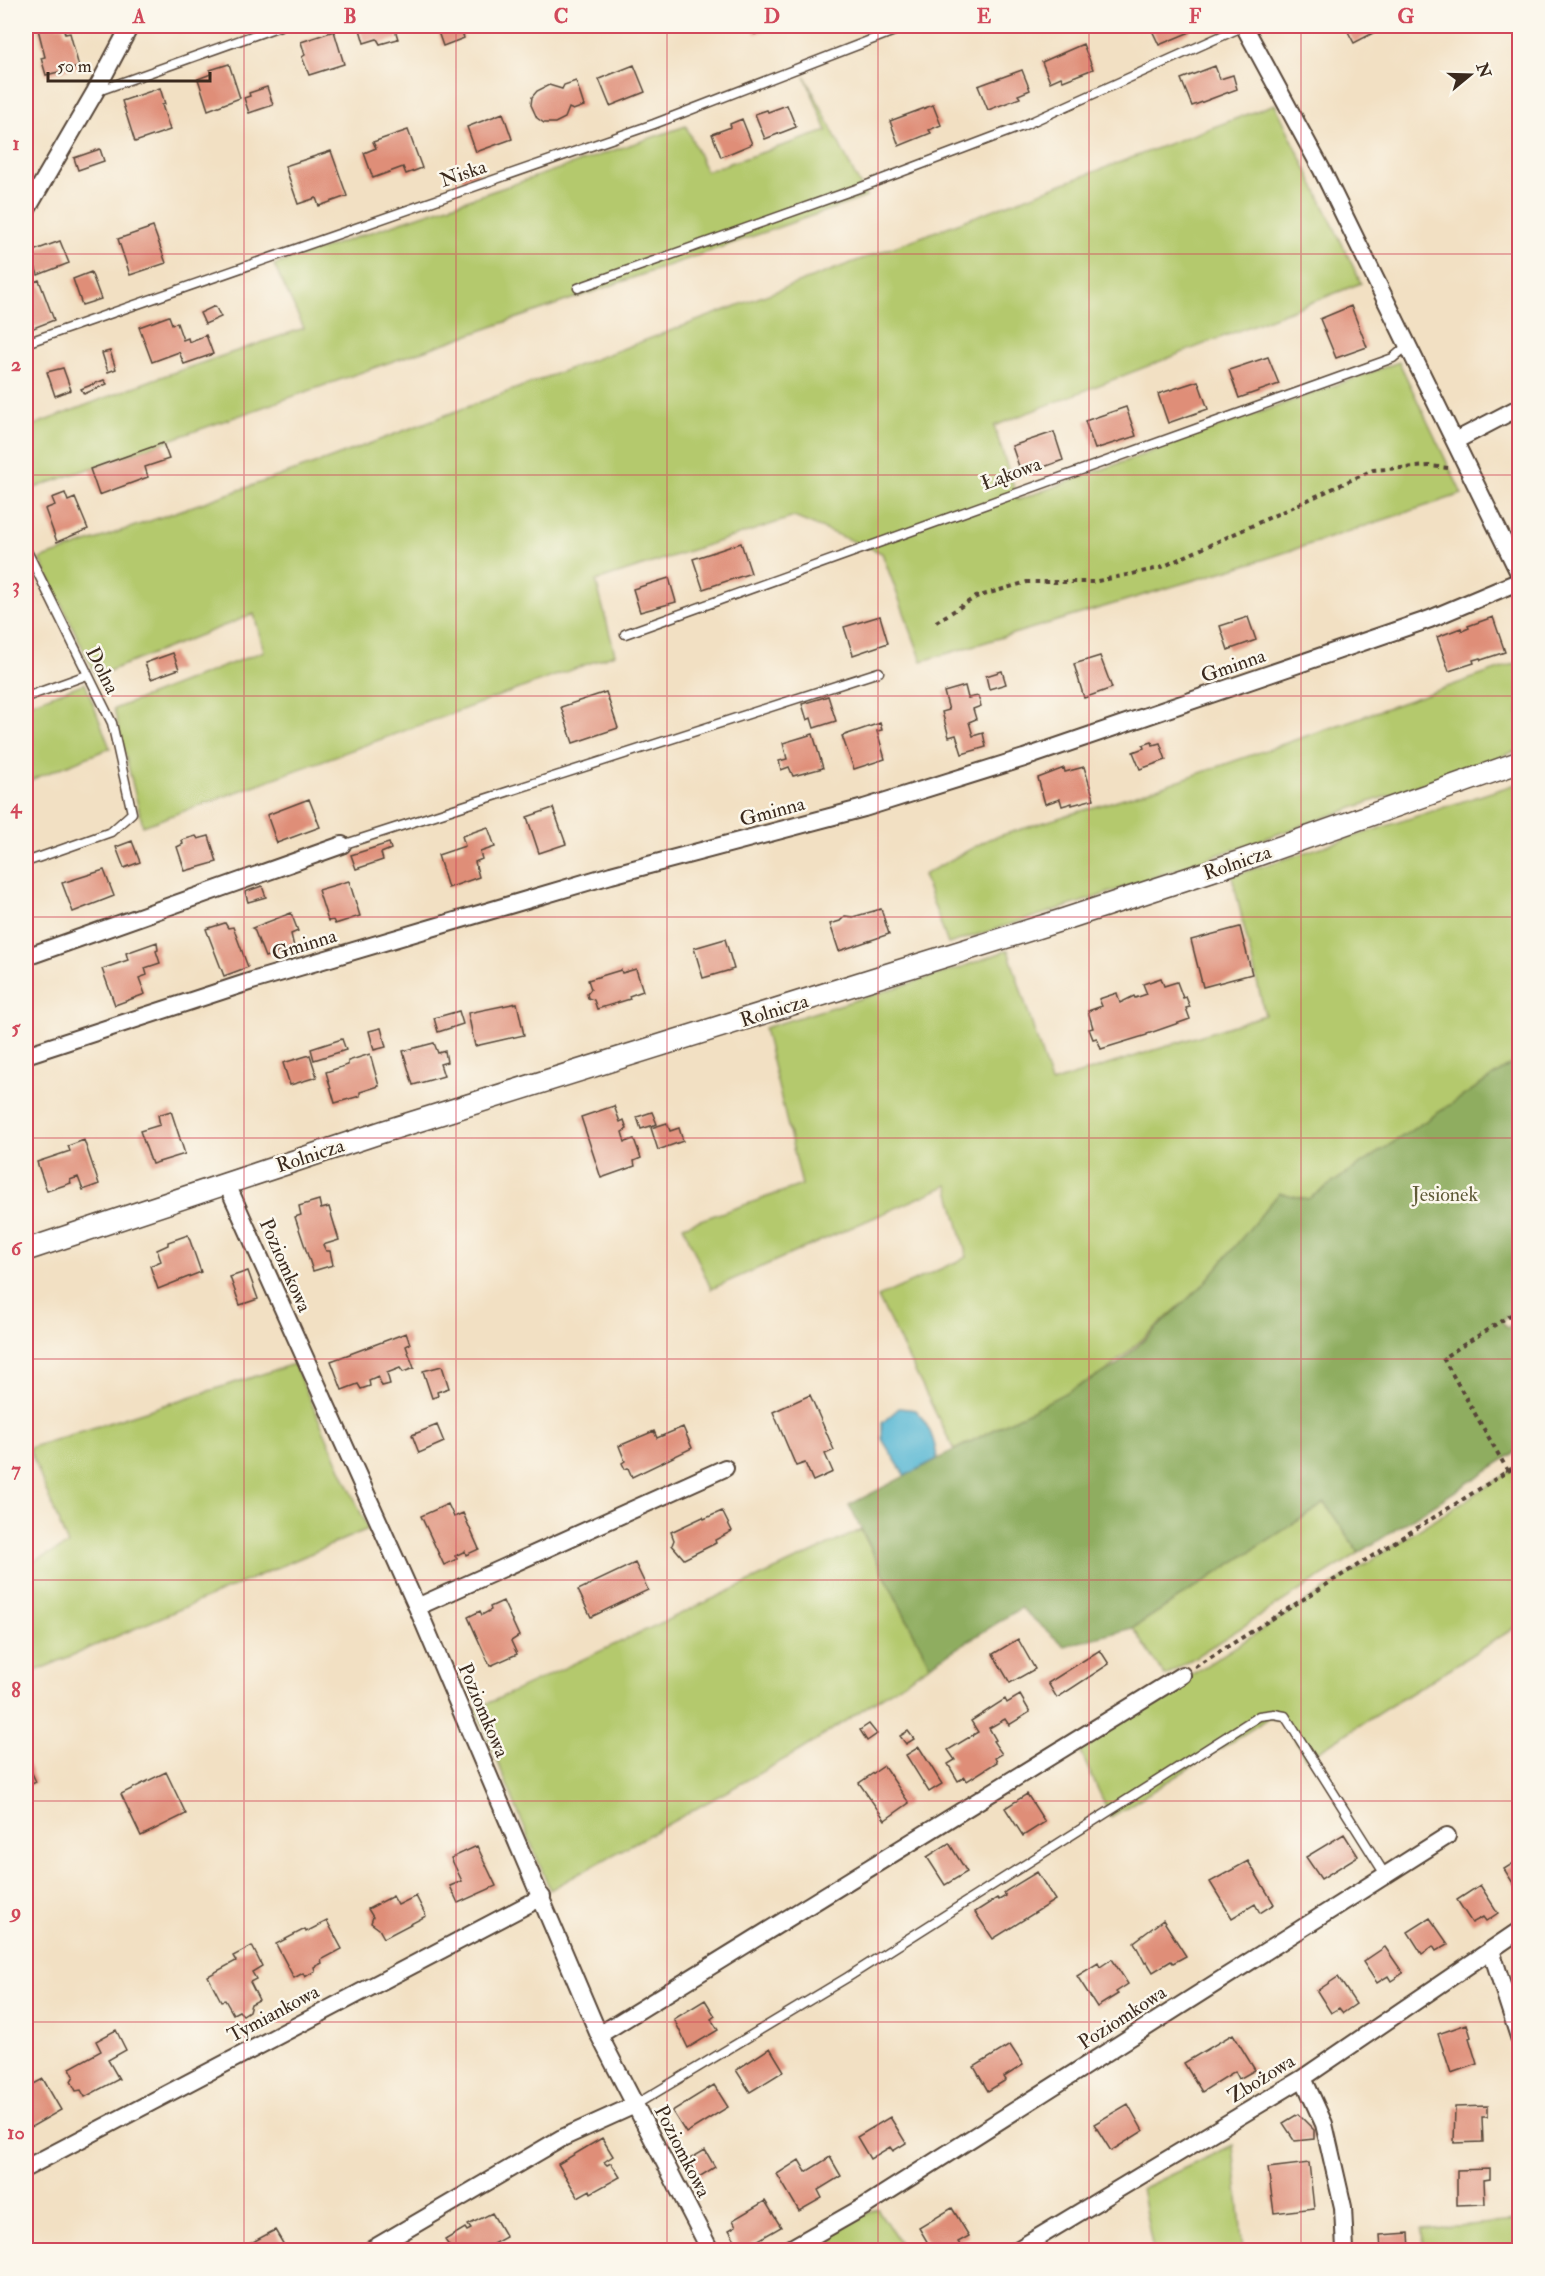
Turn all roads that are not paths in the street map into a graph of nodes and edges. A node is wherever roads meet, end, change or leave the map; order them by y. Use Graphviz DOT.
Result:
graph roads {
  1 [pos="130,26"];
  2 [pos="280,26"];
  3 [pos="907,26"];
  4 [pos="1244,26"];
  5 [pos="95,92"];
  6 [pos="26,211"];
  7 [pos="578,288"];
  8 [pos="26,343"];
  9 [pos="1408,345"];
  10 [pos="1520,407"];
  11 [pos="1455,441"];
  12 [pos="26,549"];
  13 [pos="1520,574"];
  14 [pos="1520,581"];
  15 [pos="625,634"];
  16 [pos="879,672"];
  17 [pos="87,675"];
  18 [pos="26,697"];
  19 [pos="1520,762"];
  20 [pos="342,845"];
  21 [pos="26,862"];
  22 [pos="26,957"];
  23 [pos="26,1055"];
  24 [pos="226,1182"];
  25 [pos="26,1250"];
  26 [pos="725,1468"];
  27 [pos="417,1607"];
  28 [pos="1182,1675"];
  29 [pos="1447,1836"];
  30 [pos="1386,1876"];
  31 [pos="542,1897"];
  32 [pos="1520,1930"];
  33 [pos="1491,1950"];
  34 [pos="599,2035"];
  35 [pos="1520,2040"];
  36 [pos="1303,2078"];
  37 [pos="635,2105"];
  38 [pos="26,2168"];
  39 [pos="370,2250"];
  40 [pos="710,2250"];
  41 [pos="789,2250"];
  42 [pos="1017,2250"];
  43 [pos="1345,2250"];
  1 -- 5 [label="street"];
  2 -- 5 [label="lane"];
  3 -- 8 [label="lane, Niska"];
  4 -- 7 [label="lane"];
  4 -- 9 [label="street"];
  5 -- 6 [label="street"];
  9 -- 11 [label="street"];
  9 -- 15 [label="lane, Łąkowa"];
  10 -- 11 [label="street"];
  11 -- 13 [label="street"];
  12 -- 17 [label="lane, Dolna"];
  14 -- 23 [label="street, Gminna"];
  16 -- 20 [label="lane"];
  17 -- 18 [label="lane"];
  17 -- 21 [label="lane, Dolna"];
  19 -- 24 [label="street, Rolnicza"];
  20 -- 22 [label="street"];
  24 -- 25 [label="street, Rolnicza"];
  24 -- 27 [label="street, Poziomkowa"];
  26 -- 27 [label="street"];
  27 -- 31 [label="street, Poziomkowa"];
  28 -- 34 [label="street"];
  29 -- 30 [label="street, Poziomkowa"];
  30 -- 37 [label="lane"];
  30 -- 41 [label="street, Poziomkowa"];
  31 -- 34 [label="street, Poziomkowa"];
  31 -- 38 [label="street, Tymiankowa"];
  32 -- 33 [label="street, Zbożowa"];
  33 -- 35 [label="street"];
  33 -- 36 [label="street, Zbożowa"];
  34 -- 37 [label="street, Poziomkowa"];
  36 -- 42 [label="street, Zbożowa"];
  36 -- 43 [label="street"];
  37 -- 39 [label="street"];
  37 -- 40 [label="street, Poziomkowa"];
}
